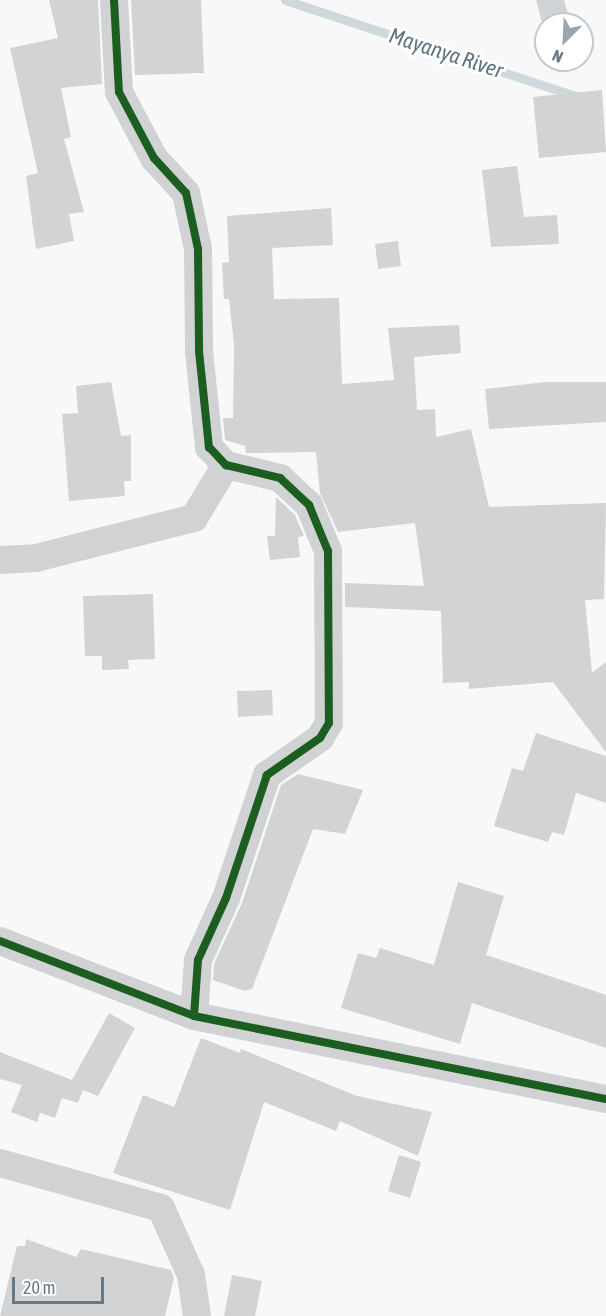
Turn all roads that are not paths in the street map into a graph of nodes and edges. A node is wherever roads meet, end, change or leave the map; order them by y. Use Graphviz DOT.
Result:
graph roads {
  1 [pos="114,0"];
  2 [pos="226,465"];
  3 [pos="0,560"];
  4 [pos="0,941"];
  5 [pos="194,1016"];
  6 [pos="606,1099"];
  7 [pos="0,1163"];
  8 [pos="197,1316"];
  1 -- 2 [label="street"];
  2 -- 3 [label="street"];
  2 -- 5 [label="street"];
  4 -- 5 [label="street"];
  5 -- 6 [label="street"];
  7 -- 8 [label="street"];
}
